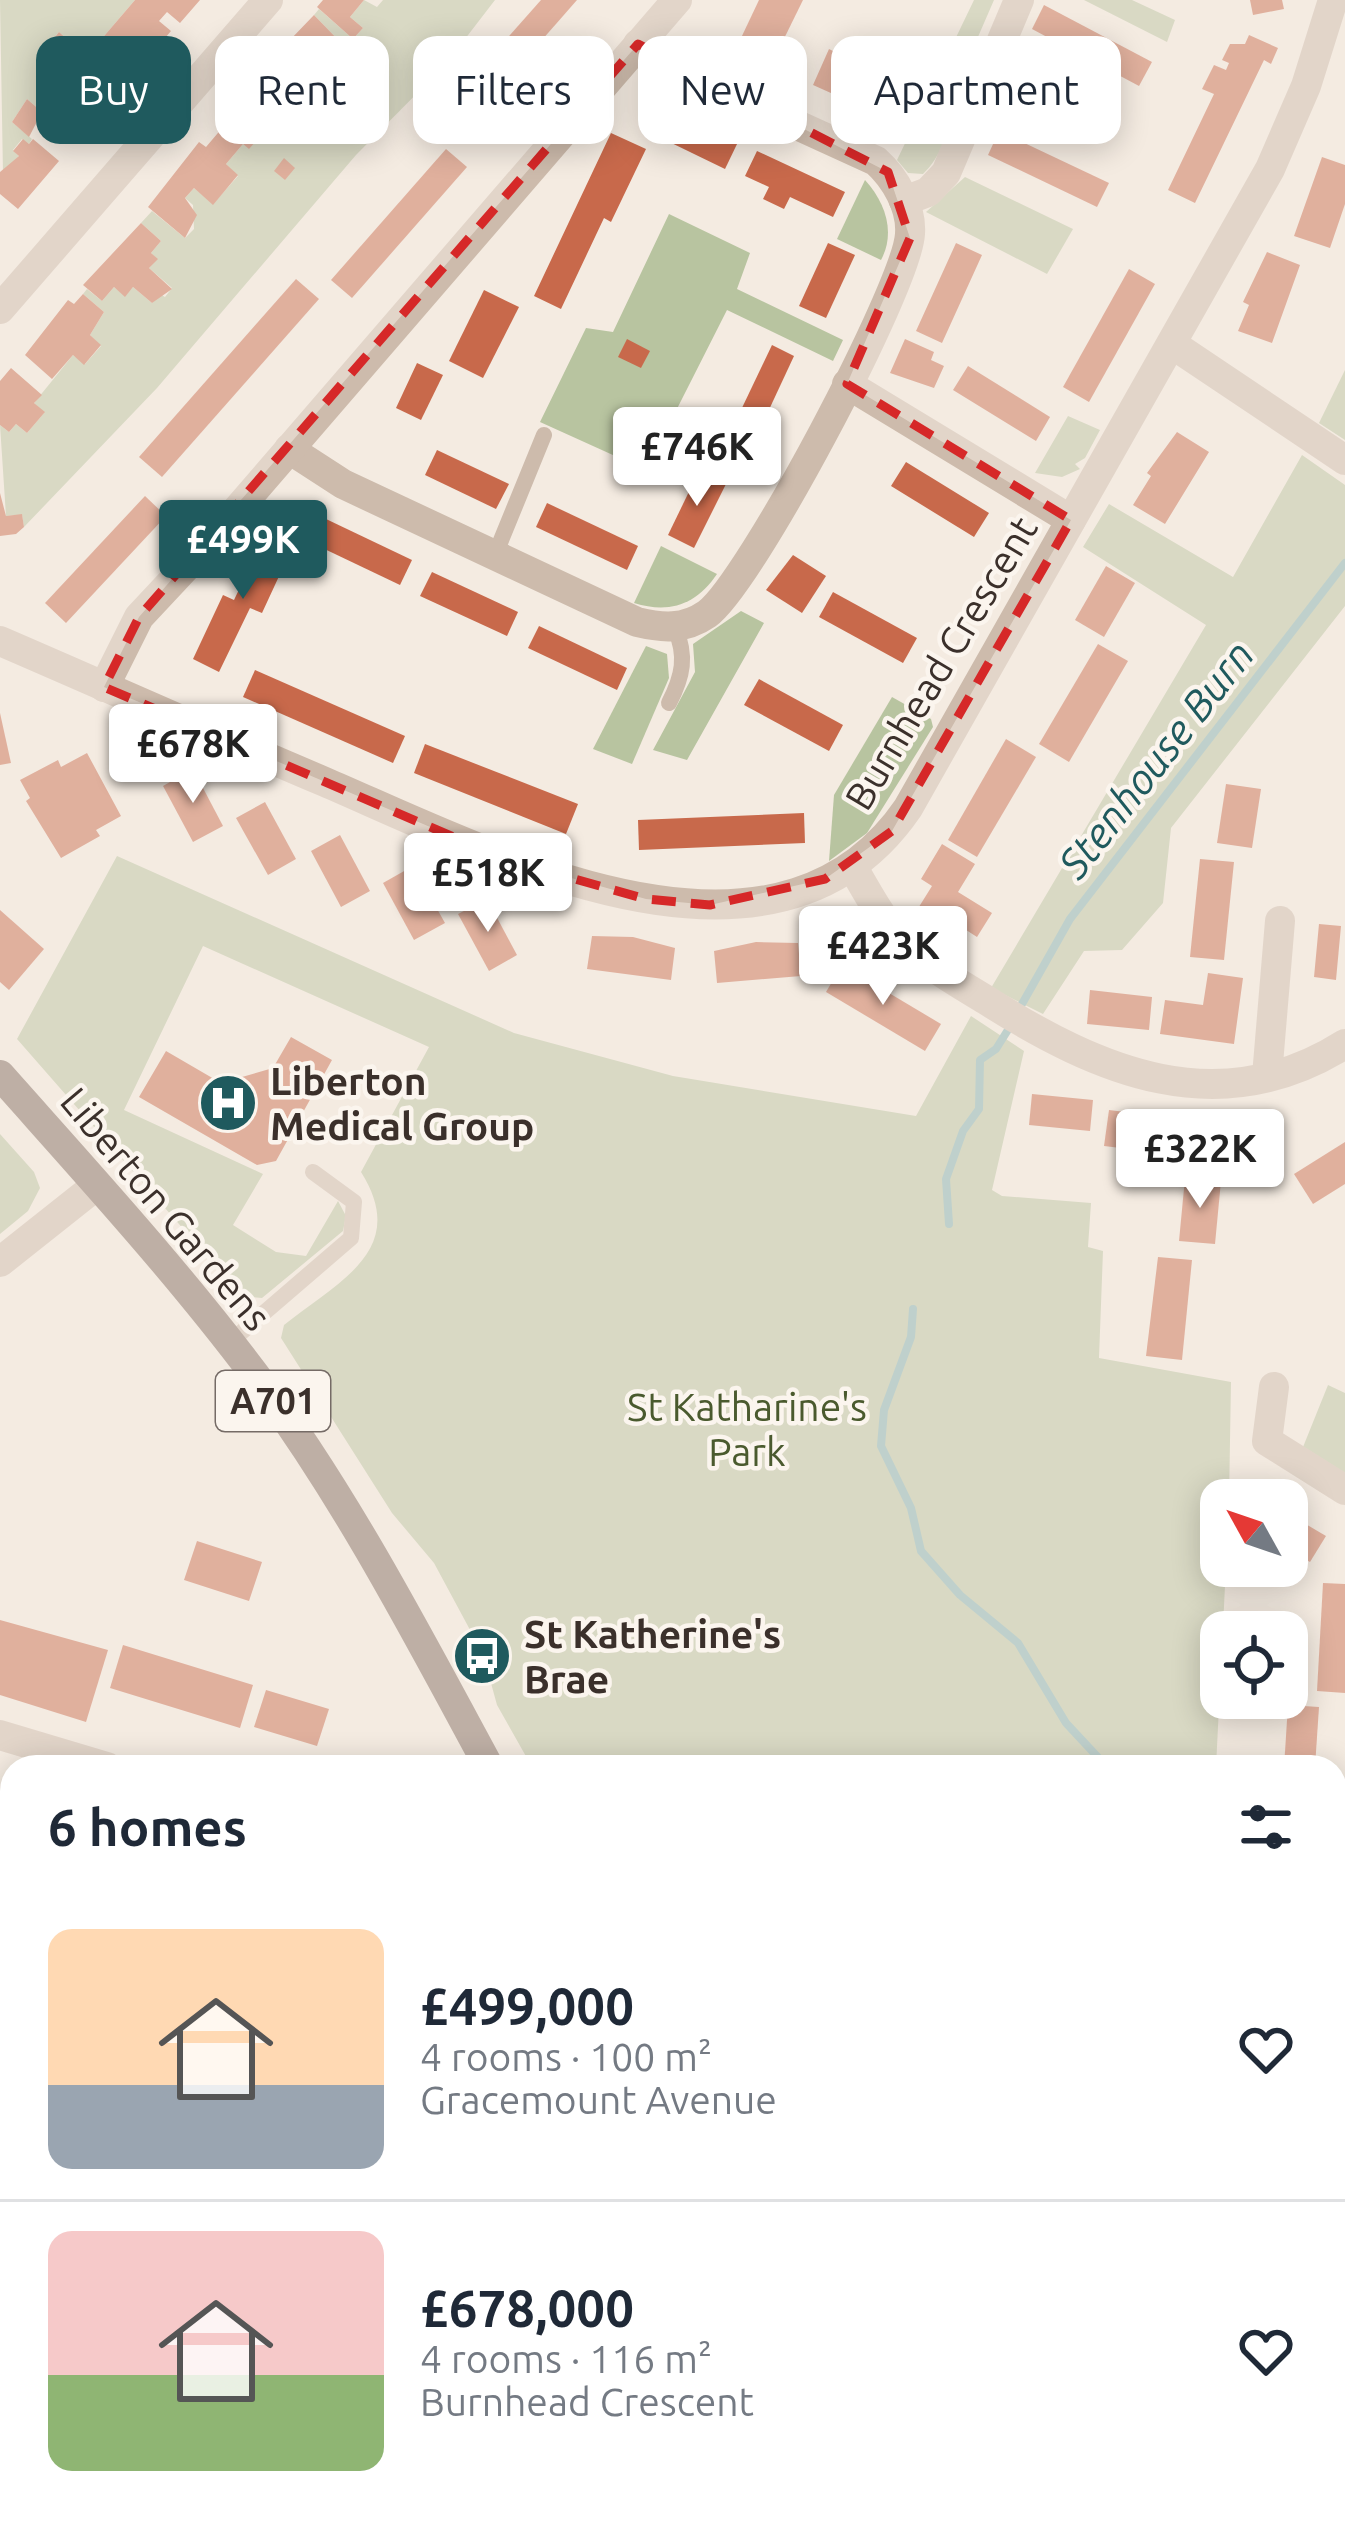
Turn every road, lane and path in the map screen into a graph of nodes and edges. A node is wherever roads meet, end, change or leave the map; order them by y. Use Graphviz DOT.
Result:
graph roads {
  1 [pos="268,0"];
  2 [pos="677,0"];
  3 [pos="1019,0"];
  4 [pos="1333,0"];
  5 [pos="645,36"];
  6 [pos="638,44"];
  7 [pos="807,130"];
  8 [pos="904,201"];
  9 [pos="0,309"];
  10 [pos="1172,344"];
  11 [pos="847,384"];
  12 [pos="544,435"];
  13 [pos="289,449"];
  14 [pos="1345,460"];
  15 [pos="1071,520"];
  16 [pos="495,555"];
  17 [pos="675,628"];
  18 [pos="0,641"];
  19 [pos="104,687"];
  20 [pos="669,703"];
  21 [pos="853,866"];
  22 [pos="1280,920"];
  23 [pos="1345,1044"];
  24 [pos="0,1075"];
  25 [pos="1267,1076"];
  26 [pos="313,1172"];
  27 [pos="97,1185"];
  28 [pos="0,1262"];
  29 [pos="229,1343"];
  30 [pos="1274,1387"];
  31 [pos="1345,1490"];
  32 [pos="0,1735"];
  33 [pos="67,1755"];
  34 [pos="482,1755"];
  1 -- 9 [label="street"];
  2 -- 5 [label="street"];
  3 -- 8 [label="street"];
  4 -- 10 [label="street, Burnhead Crescent"];
  6 -- 13 [label="street"];
  7 -- 8 [label="street"];
  8 -- 11 [label="street"];
  10 -- 14 [label="street"];
  10 -- 15 [label="street, Burnhead Crescent"];
  11 -- 15 [label="street"];
  11 -- 17 [label="street"];
  12 -- 16 [label="lane"];
  13 -- 16 [label="street"];
  13 -- 19 [label="street"];
  15 -- 21 [label="street, Burnhead Crescent"];
  16 -- 17 [label="street"];
  17 -- 20 [label="lane"];
  18 -- 19 [label="street, Burnhead Crescent"];
  19 -- 21 [label="street, Burnhead Crescent"];
  21 -- 25 [label="street"];
  22 -- 25 [label="street"];
  23 -- 25 [label="street"];
  24 -- 27 [label="main road, Liberton Gardens / A701"];
  26 -- 29 [label="lane"];
  27 -- 28 [label="street"];
  27 -- 29 [label="main road, Liberton Gardens / A701"];
  29 -- 34 [label="main road, Liberton Gardens / A701"];
  30 -- 31 [label="street"];
  32 -- 33 [label="street"];
}
